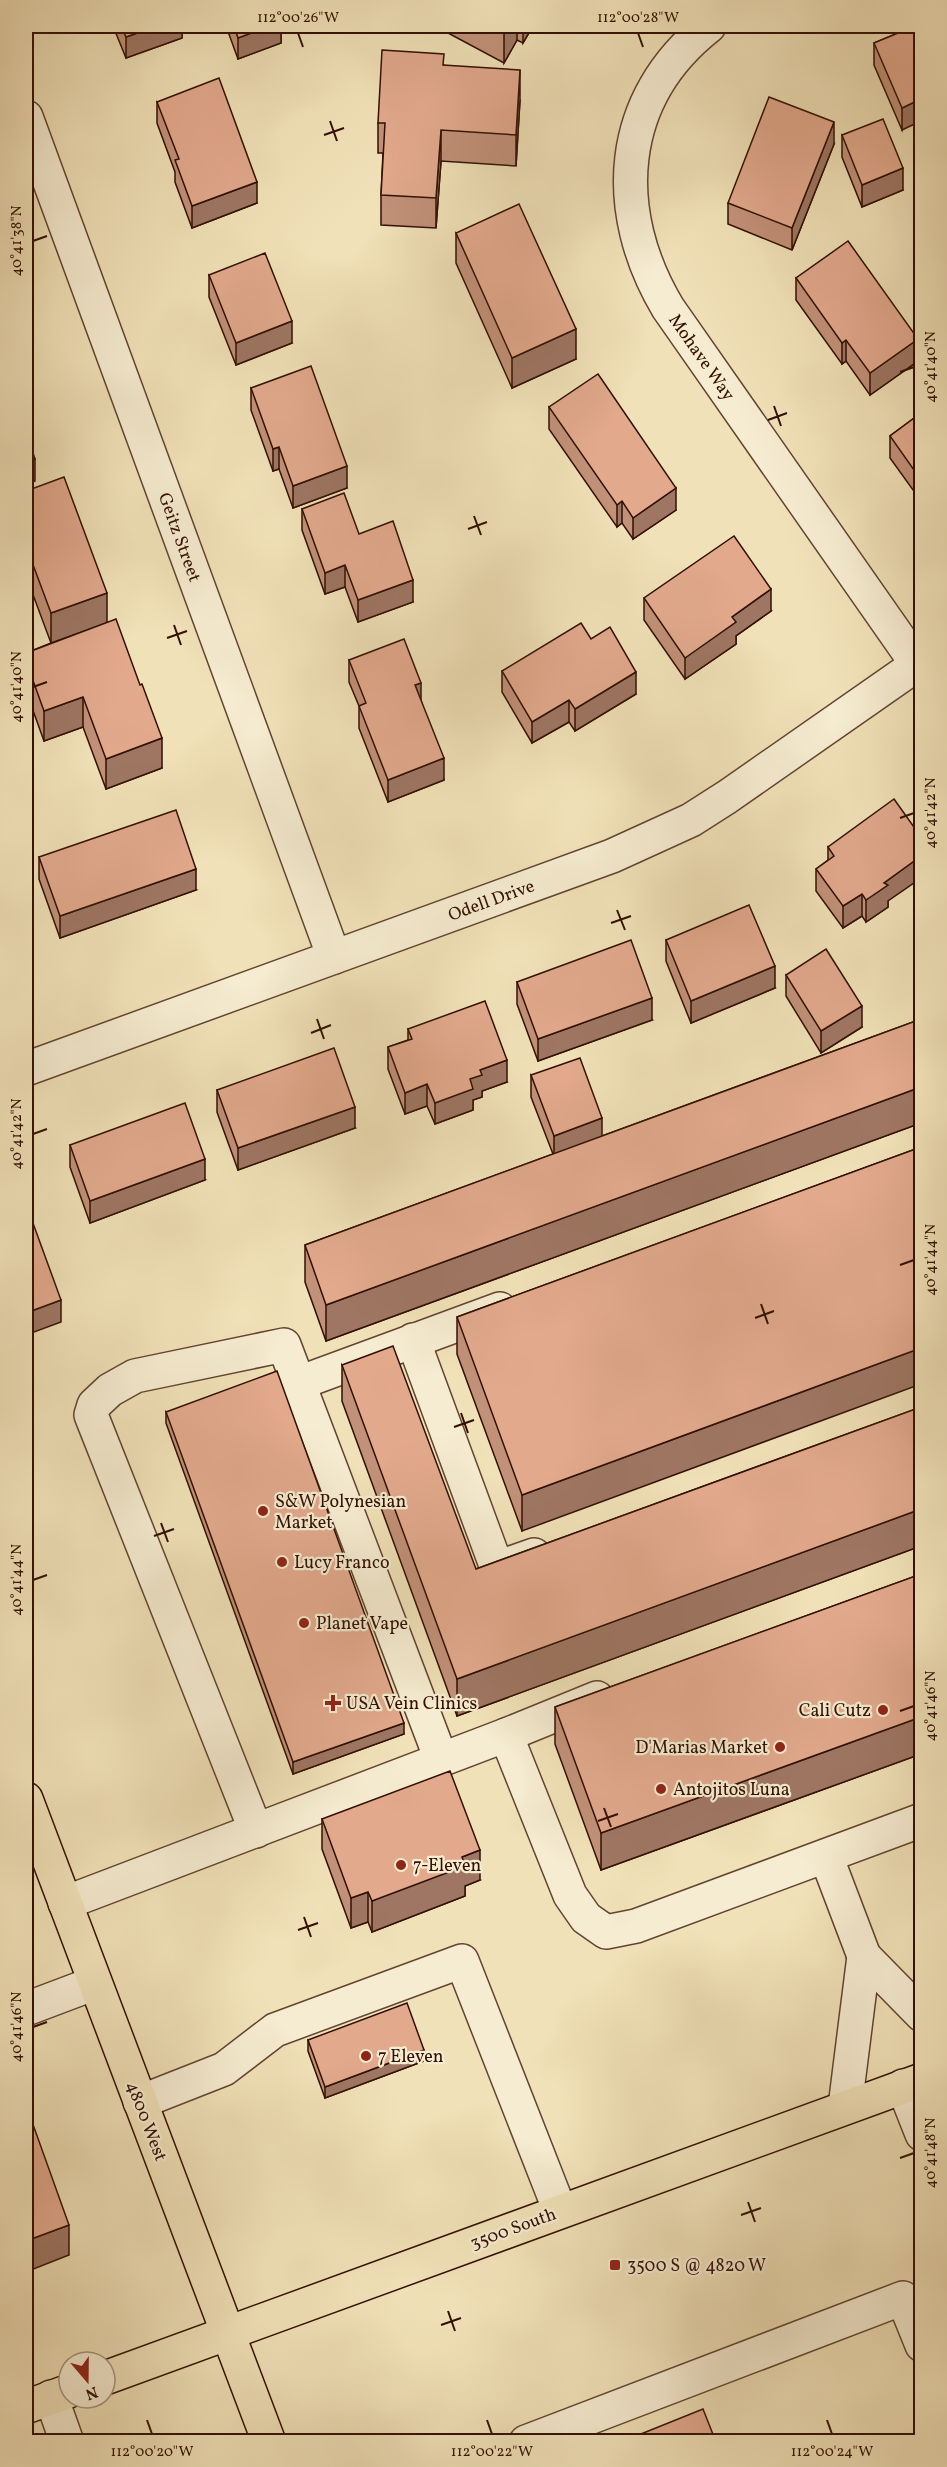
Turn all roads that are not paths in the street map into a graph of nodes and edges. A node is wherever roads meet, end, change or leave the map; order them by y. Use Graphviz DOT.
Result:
graph roads {
  1 [pos="709,26"];
  2 [pos="26,117"];
  3 [pos="919,663"];
  4 [pos="334,957"];
  5 [pos="26,1069"];
  6 [pos="524,1300"];
  7 [pos="413,1340"];
  8 [pos="299,1383"];
  9 [pos="564,1544"];
  10 [pos="628,1686"];
  11 [pos="506,1735"];
  12 [pos="441,1759"];
  13 [pos="26,1799"];
  14 [pos="921,1820"];
  15 [pos="256,1831"];
  16 [pos="826,1856"];
  17 [pos="65,1904"];
  18 [pos="864,1956"];
  19 [pos="95,1983"];
  20 [pos="26,2009"];
  21 [pos="921,2015"];
  22 [pos="912,2083"];
  23 [pos="140,2102"];
  24 [pos="845,2107"];
  25 [pos="921,2134"];
  26 [pos="560,2211"];
  27 [pos="227,2333"];
  28 [pos="921,2345"];
  29 [pos="117,2374"];
  30 [pos="49,2398"];
  31 [pos="67,2442"];
  32 [pos="269,2442"];
  33 [pos="526,2442"];
  1 -- 3 [label="street, Mohave Way"];
  2 -- 4 [label="street, Geitz Street"];
  3 -- 4 [label="street, Odell Drive"];
  4 -- 5 [label="street, Odell Drive"];
  6 -- 7 [label="street"];
  7 -- 8 [label="street"];
  7 -- 9 [label="street"];
  8 -- 12 [label="street"];
  8 -- 15 [label="street"];
  10 -- 11 [label="street"];
  11 -- 12 [label="street"];
  11 -- 16 [label="street"];
  12 -- 15 [label="street"];
  13 -- 17 [label="main road, 4800 West"];
  14 -- 16 [label="street"];
  15 -- 17 [label="street"];
  16 -- 18 [label="street"];
  17 -- 19 [label="main road, 4800 West"];
  18 -- 21 [label="street"];
  18 -- 24 [label="street"];
  19 -- 20 [label="street"];
  19 -- 23 [label="main road, 4800 West"];
  22 -- 24 [label="main road, 3500 South"];
  22 -- 25 [label="street"];
  23 -- 26 [label="street"];
  23 -- 27 [label="main road, 4800 West"];
  24 -- 26 [label="main road, 3500 South"];
  26 -- 27 [label="main road, 3500 South"];
  27 -- 29 [label="main road, 3500 South"];
  27 -- 32 [label="main road, 4800 West"];
  28 -- 33 [label="street"];
  30 -- 31 [label="street"];
}
